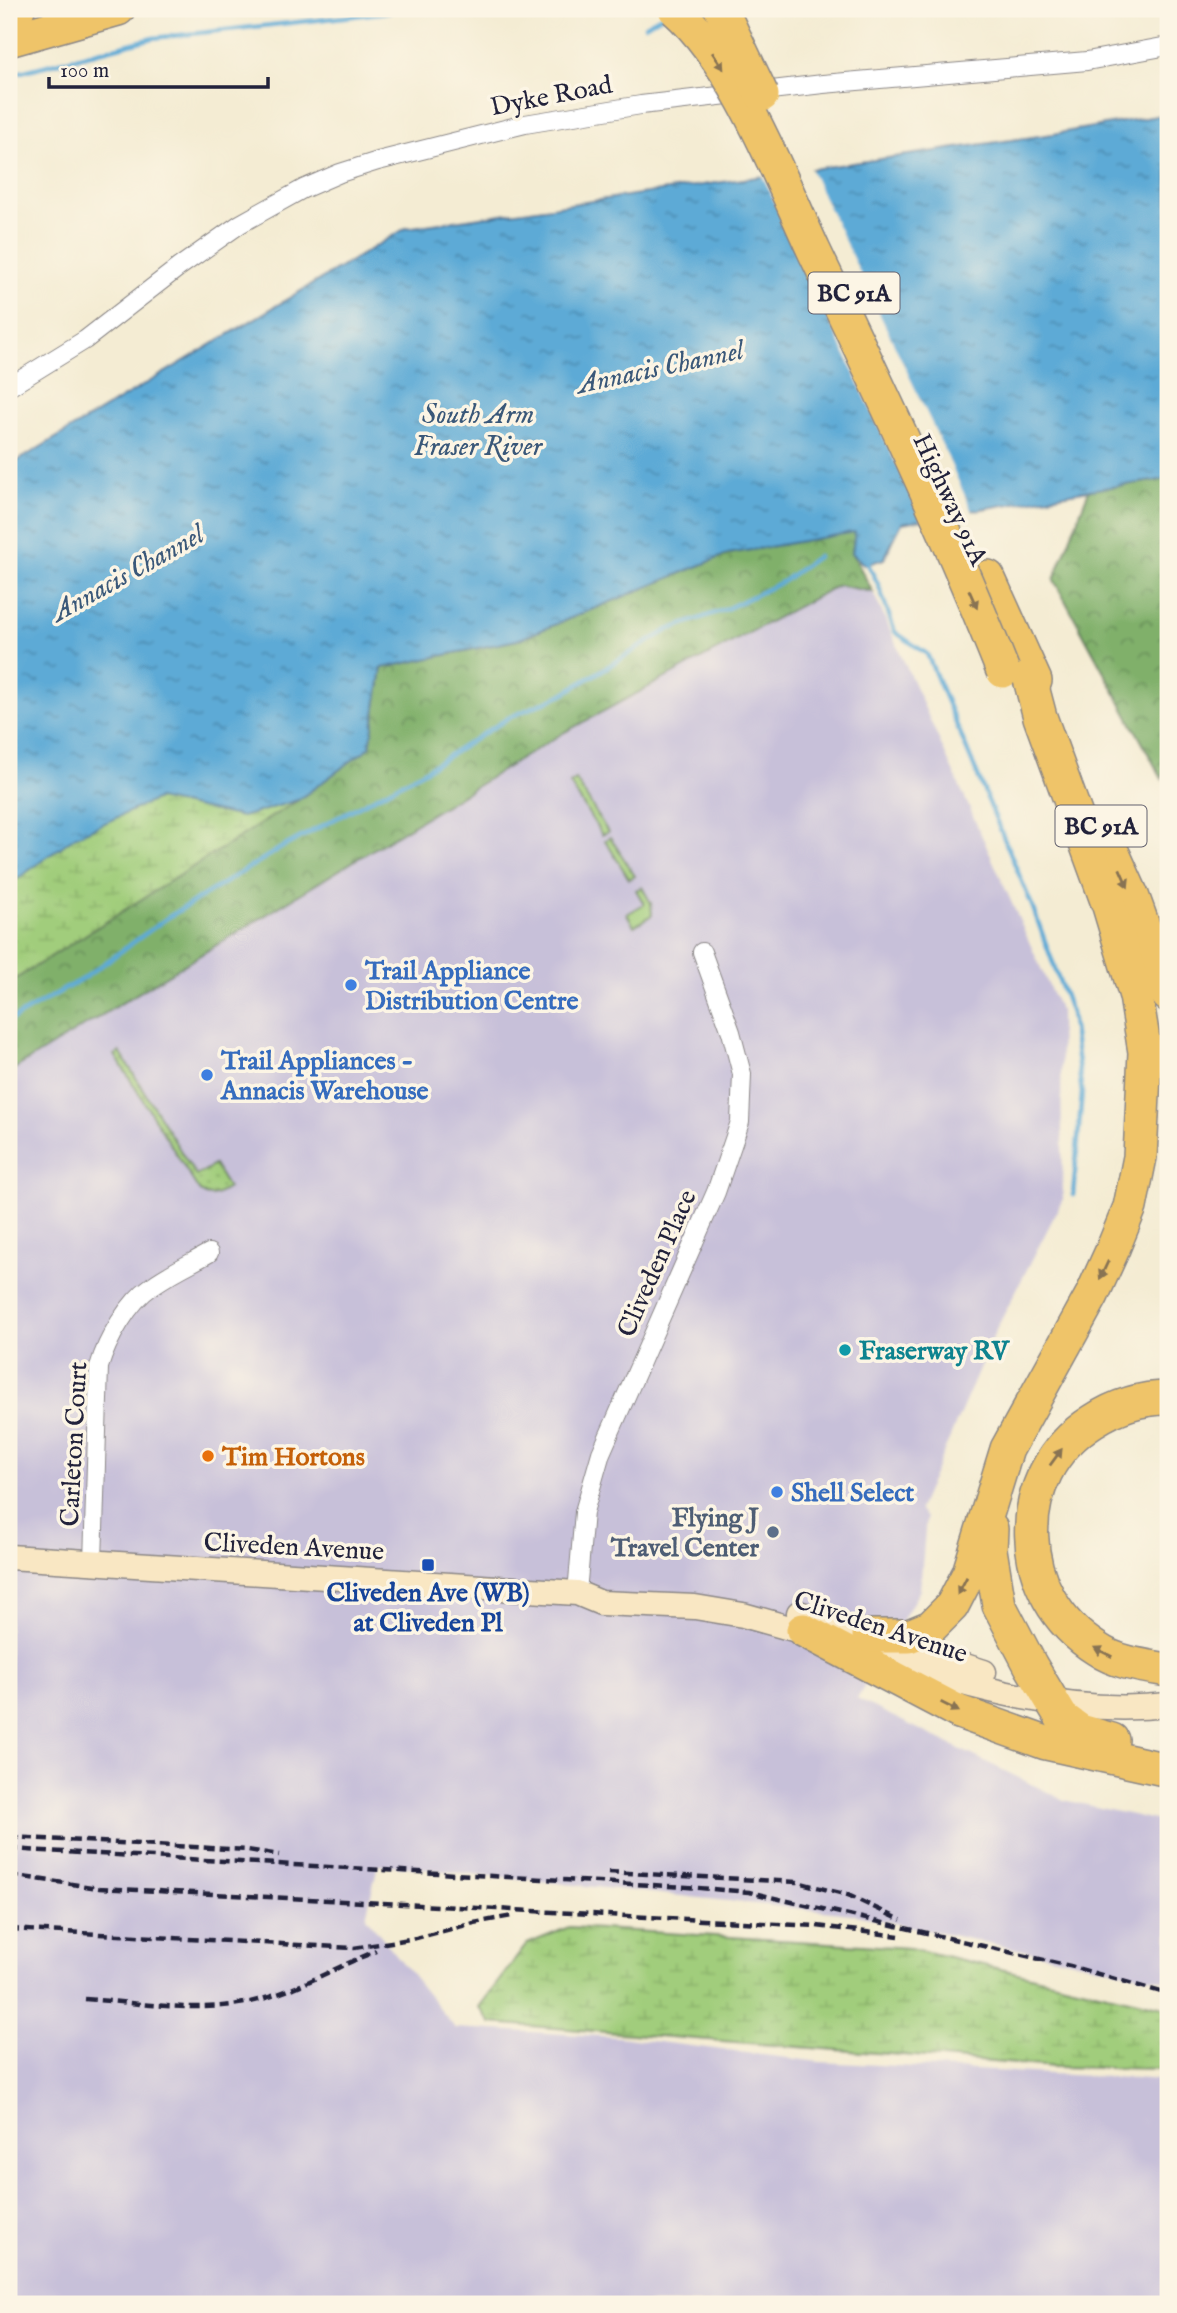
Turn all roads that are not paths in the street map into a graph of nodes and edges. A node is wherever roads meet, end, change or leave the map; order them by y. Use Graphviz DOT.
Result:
graph roads {
  1 [pos="18,9"];
  2 [pos="118,9"];
  3 [pos="675,9"];
  4 [pos="721,9"];
  5 [pos="9,12"];
  6 [pos="9,40"];
  7 [pos="1168,46"];
  8 [pos="9,387"];
  9 [pos="1014,666"];
  10 [pos="702,953"];
  11 [pos="1168,995"];
  12 [pos="209,1253"];
  13 [pos="1168,1398"];
  14 [pos="992,1499"];
  15 [pos="9,1557"];
  16 [pos="93,1562"];
  17 [pos="577,1593"];
  18 [pos="803,1630"];
  19 [pos="869,1636"];
  20 [pos="1168,1670"];
  21 [pos="1168,1689"];
  22 [pos="1048,1695"];
  23 [pos="1168,1705"];
  24 [pos="1168,1754"];
  25 [pos="1168,1770"];
  1 -- 5 [label="highway"];
  2 -- 6 [label="highway"];
  3 -- 9 [label="highway, one-way, bridge"];
  4 -- 9 [label="highway, Highway 91A / BC 91A, bridge"];
  7 -- 8 [label="street, Dyke Road"];
  9 -- 11 [label="highway, Highway 91A / BC 91A, one-way"];
  9 -- 14 [label="highway, one-way"];
  10 -- 17 [label="street, Cliveden Place"];
  12 -- 16 [label="street, Carleton Court"];
  20 -- 13 [label="highway, one-way"];
  14 -- 19 [label="highway, one-way"];
  14 -- 22 [label="highway"];
  15 -- 16 [label="street, Cliveden Avenue"];
  16 -- 17 [label="street, Cliveden Avenue"];
  17 -- 18 [label="street, Cliveden Avenue"];
  17 -- 19 [label="street, Cliveden Avenue"];
  18 -- 22 [label="street, Cliveden Avenue"];
  18 -- 25 [label="highway, one-way"];
  19 -- 22 [label="street, Cliveden Avenue"];
  21 -- 22 [label="street, Cliveden Avenue"];
  22 -- 23 [label="street, Cliveden Avenue"];
  22 -- 24 [label="highway"];
}
